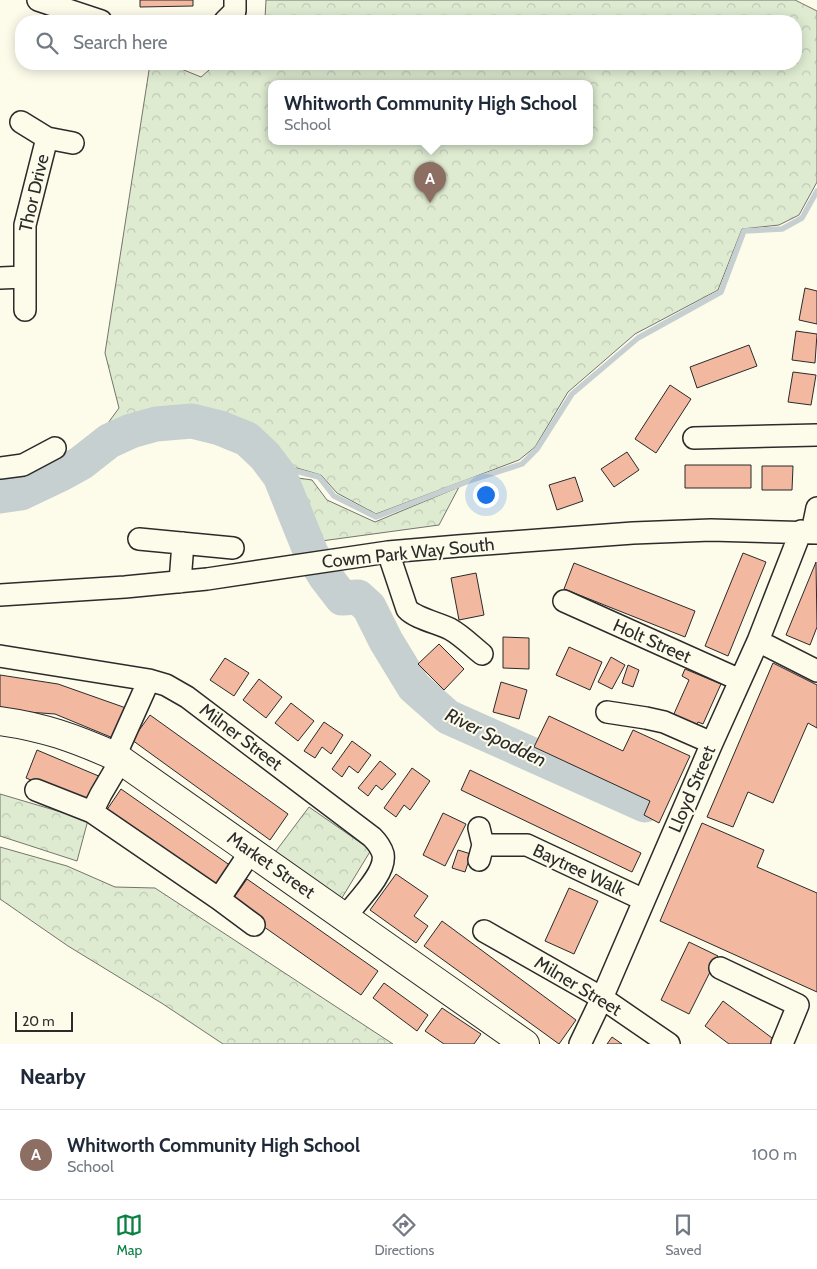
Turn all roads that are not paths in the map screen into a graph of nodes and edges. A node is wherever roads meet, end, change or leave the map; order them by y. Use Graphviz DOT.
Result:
graph roads {
  1 [pos="38,0"];
  2 [pos="235,0"];
  3 [pos="83,15"];
  4 [pos="231,15"];
  5 [pos="21,122"];
  6 [pos="47,138"];
  7 [pos="73,143"];
  8 [pos="24,277"];
  9 [pos="0,278"];
  10 [pos="25,310"];
  11 [pos="817,435"];
  12 [pos="694,438"];
  13 [pos="55,448"];
  14 [pos="0,468"];
  15 [pos="817,508"];
  16 [pos="810,532"];
  17 [pos="139,539"];
  18 [pos="183,543"];
  19 [pos="233,548"];
  20 [pos="388,552"];
  21 [pos="180,582"];
  22 [pos="0,595"];
  23 [pos="564,601"];
  24 [pos="758,642"];
  25 [pos="482,654"];
  26 [pos="0,656"];
  27 [pos="817,670"];
  28 [pos="149,680"];
  29 [pos="740,680"];
  30 [pos="607,712"];
  31 [pos="0,721"];
  32 [pos="712,742"];
  33 [pos="118,758"];
  34 [pos="36,790"];
  35 [pos="92,812"];
  36 [pos="480,844"];
  37 [pos="251,851"];
  38 [pos="219,899"];
  39 [pos="644,900"];
  40 [pos="345,917"];
  41 [pos="254,925"];
  42 [pos="484,930"];
  43 [pos="720,968"];
  44 [pos="602,998"];
  45 [pos="525,1044"];
  46 [pos="580,1044"];
  47 [pos="670,1044"];
  48 [pos="782,1044"];
  1 -- 3 [label="street"];
  2 -- 4 [label="street"];
  5 -- 6 [label="street, Thor Drive"];
  6 -- 7 [label="street, Thor Drive"];
  6 -- 8 [label="street, Thor Drive"];
  8 -- 9 [label="street"];
  8 -- 10 [label="street, Thor Drive"];
  11 -- 12 [label="street"];
  13 -- 14 [label="street"];
  15 -- 16 [label="street, Lloyd Street"];
  16 -- 20 [label="street, Cowm Park Way South"];
  16 -- 24 [label="street, Lloyd Street"];
  17 -- 18 [label="street"];
  18 -- 19 [label="street"];
  18 -- 21 [label="street"];
  20 -- 21 [label="street, Cowm Park Way South"];
  20 -- 25 [label="street"];
  21 -- 22 [label="street, Cowm Park Way South"];
  23 -- 29 [label="street, Holt Street"];
  24 -- 27 [label="street"];
  24 -- 29 [label="street, Lloyd Street"];
  26 -- 28 [label="street, Milner Street"];
  28 -- 33 [label="street"];
  28 -- 40 [label="street, Milner Street"];
  29 -- 32 [label="street, Lloyd Street"];
  30 -- 32 [label="street"];
  31 -- 33 [label="main road, Market Street"];
  32 -- 39 [label="street, Lloyd Street"];
  33 -- 35 [label="street"];
  33 -- 37 [label="main road, Market Street"];
  34 -- 35 [label="street"];
  35 -- 38 [label="street"];
  36 -- 39 [label="street, Baytree Walk"];
  37 -- 38 [label="street"];
  37 -- 40 [label="main road, Market Street"];
  38 -- 41 [label="street"];
  39 -- 44 [label="street, Lloyd Street"];
  40 -- 45 [label="main road, Market Street"];
  42 -- 44 [label="street, Milner Street"];
  43 -- 48 [label="street"];
  44 -- 46 [label="street, Lloyd Street"];
  44 -- 47 [label="street, Milner Street"];
}
